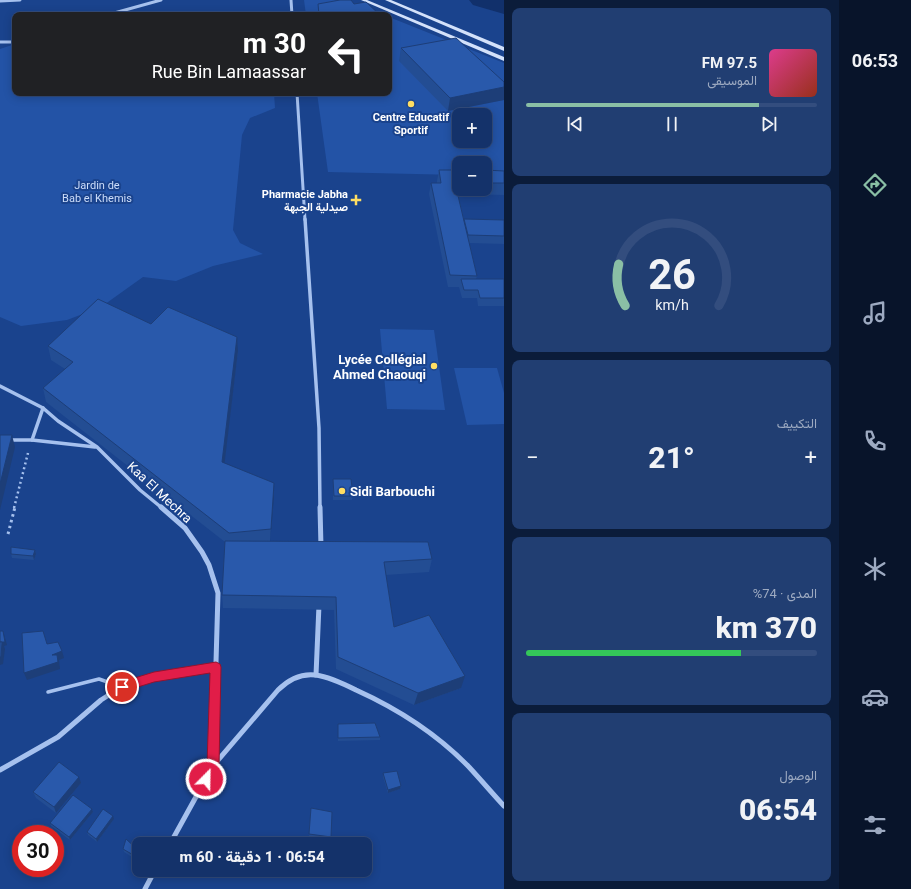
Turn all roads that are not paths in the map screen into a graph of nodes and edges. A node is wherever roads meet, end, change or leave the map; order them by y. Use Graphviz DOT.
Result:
graph roads {
  1 [pos="20,0"];
  2 [pos="161,0"];
  3 [pos="291,0"];
  4 [pos="363,0"];
  5 [pos="387,0"];
  6 [pos="0,1"];
  7 [pos="118,12"];
  8 [pos="292,12"];
  9 [pos="392,12"];
  10 [pos="392,12"];
  11 [pos="0,42"];
  12 [pos="12,42"];
  13 [pos="504,49"];
  14 [pos="504,59"];
  15 [pos="297,96"];
  16 [pos="0,386"];
  17 [pos="42,408"];
  18 [pos="0,440"];
  19 [pos="32,440"];
  20 [pos="97,447"];
  21 [pos="320,555"];
  22 [pos="319,595"];
  23 [pos="216,667"];
  24 [pos="316,675"];
  25 [pos="122,687"];
  26 [pos="48,692"];
  27 [pos="213,766"];
  28 [pos="0,770"];
  29 [pos="504,806"];
  30 [pos="174,837"];
  31 [pos="151,877"];
  32 [pos="145,889"];
  1 -- 6 [label="street"];
  2 -- 7 [label="street"];
  3 -- 8 [label="street"];
  4 -- 9 [label="main road"];
  5 -- 13 [label="main road"];
  10 -- 14 [label="main road"];
  11 -- 12 [label="street"];
  15 -- 21 [label="street"];
  16 -- 17 [label="street, Kaa El Mechra"];
  17 -- 19 [label="street"];
  17 -- 20 [label="street, Kaa El Mechra"];
  18 -- 19 [label="street"];
  19 -- 20 [label="street"];
  20 -- 23 [label="street, Kaa El Mechra"];
  22 -- 24 [label="street"];
  23 -- 25 [label="street"];
  23 -- 27 [label="street, Kaa El Mechra"];
  24 -- 27 [label="street"];
  24 -- 29 [label="street"];
  25 -- 26 [label="lane"];
  25 -- 28 [label="street"];
  27 -- 30 [label="street"];
  31 -- 32 [label="street"];
}
